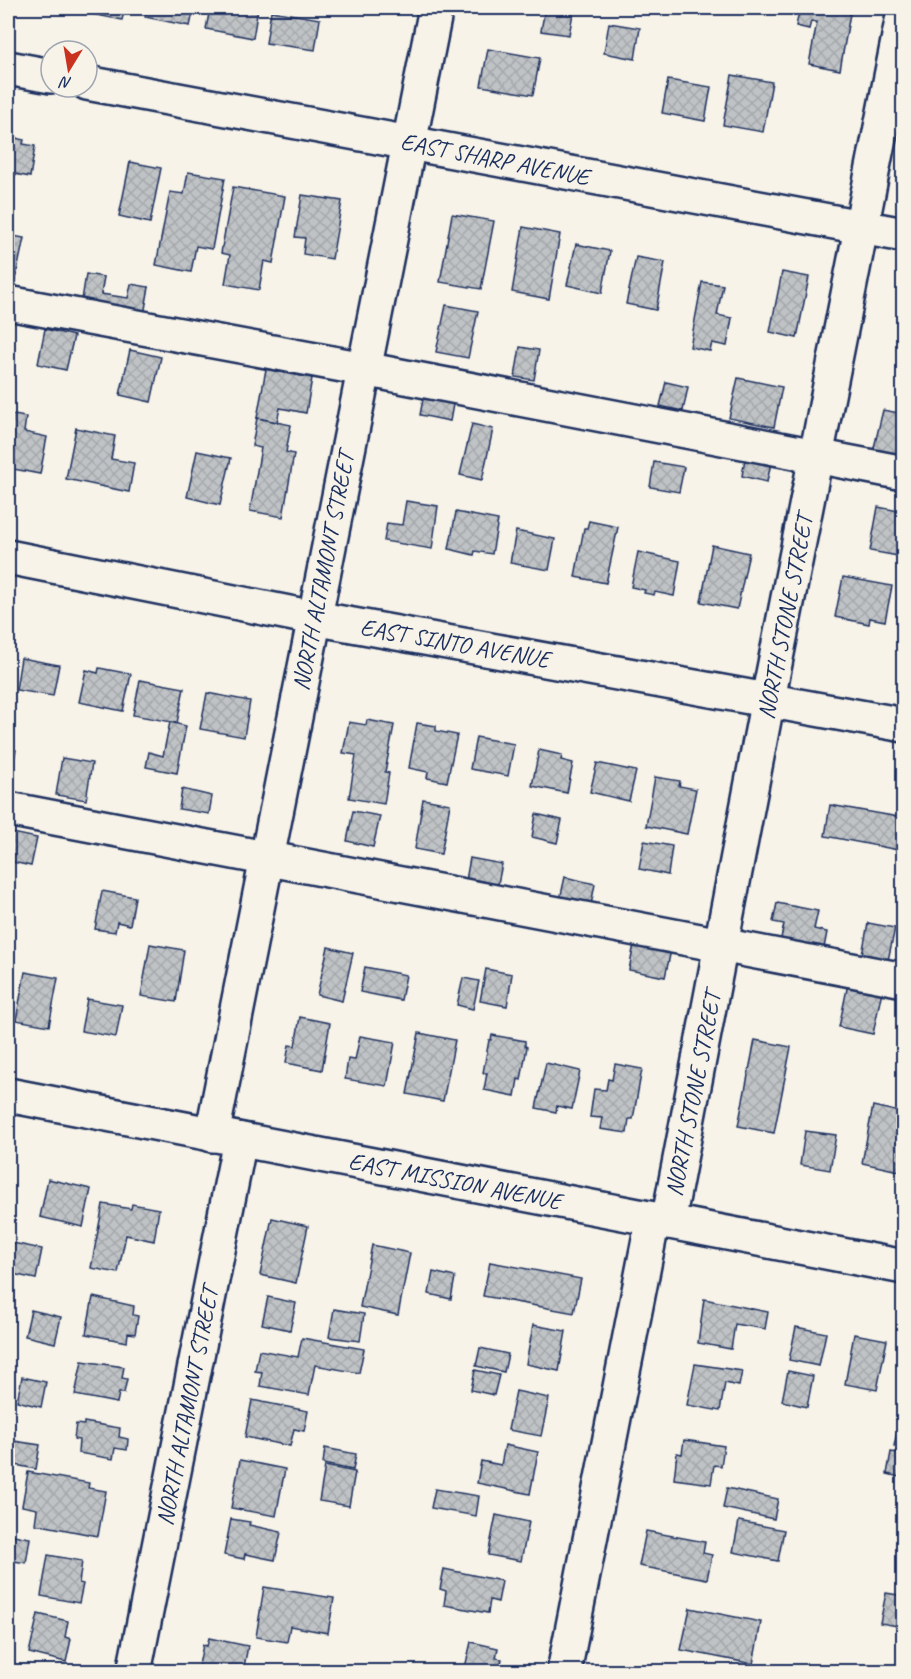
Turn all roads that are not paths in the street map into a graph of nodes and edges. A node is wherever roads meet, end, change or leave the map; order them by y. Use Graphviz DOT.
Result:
graph roads {
  1 [pos="436,8"];
  2 [pos="903,11"];
  3 [pos="8,68"];
  4 [pos="39,74"];
  5 [pos="99,85"];
  6 [pos="410,144"];
  7 [pos="861,227"];
  8 [pos="903,235"];
  9 [pos="8,303"];
  10 [pos="364,369"];
  11 [pos="816,457"];
  12 [pos="903,473"];
  13 [pos="8,557"];
  14 [pos="314,618"];
  15 [pos="768,699"];
  16 [pos="903,725"];
  17 [pos="8,809"];
  18 [pos="266,857"];
  19 [pos="721,946"];
  20 [pos="903,980"];
  21 [pos="8,1095"];
  22 [pos="226,1138"];
  23 [pos="661,1221"];
  24 [pos="903,1267"];
  25 [pos="134,1671"];
  26 [pos="564,1671"];
  1 -- 6 [label="street, NORTH ALTAMONT STREET"];
  2 -- 7 [label="street, NORTH STONE STREET"];
  3 -- 4 [label="street"];
  5 -- 6 [label="street, EAST SHARP AVENUE"];
  6 -- 7 [label="street, EAST SHARP AVENUE"];
  6 -- 10 [label="street, NORTH ALTAMONT STREET"];
  7 -- 8 [label="street, EAST SHARP AVENUE"];
  7 -- 11 [label="street, NORTH STONE STREET"];
  9 -- 10 [label="street"];
  10 -- 11 [label="street"];
  10 -- 14 [label="street, NORTH ALTAMONT STREET"];
  11 -- 12 [label="street"];
  11 -- 15 [label="street, NORTH STONE STREET"];
  13 -- 14 [label="street, EAST SINTO AVENUE"];
  14 -- 15 [label="street, EAST SINTO AVENUE"];
  14 -- 18 [label="street, NORTH ALTAMONT STREET"];
  15 -- 16 [label="street, EAST SINTO AVENUE"];
  15 -- 19 [label="street, NORTH STONE STREET"];
  17 -- 18 [label="street"];
  18 -- 19 [label="street"];
  18 -- 22 [label="street, NORTH ALTAMONT STREET"];
  19 -- 20 [label="street"];
  19 -- 23 [label="street, NORTH STONE STREET"];
  21 -- 22 [label="street, EAST MISSION AVENUE"];
  22 -- 23 [label="street, EAST MISSION AVENUE"];
  22 -- 25 [label="street, NORTH ALTAMONT STREET"];
  23 -- 24 [label="street, EAST MISSION AVENUE"];
  23 -- 26 [label="street, NORTH STONE STREET"];
}
